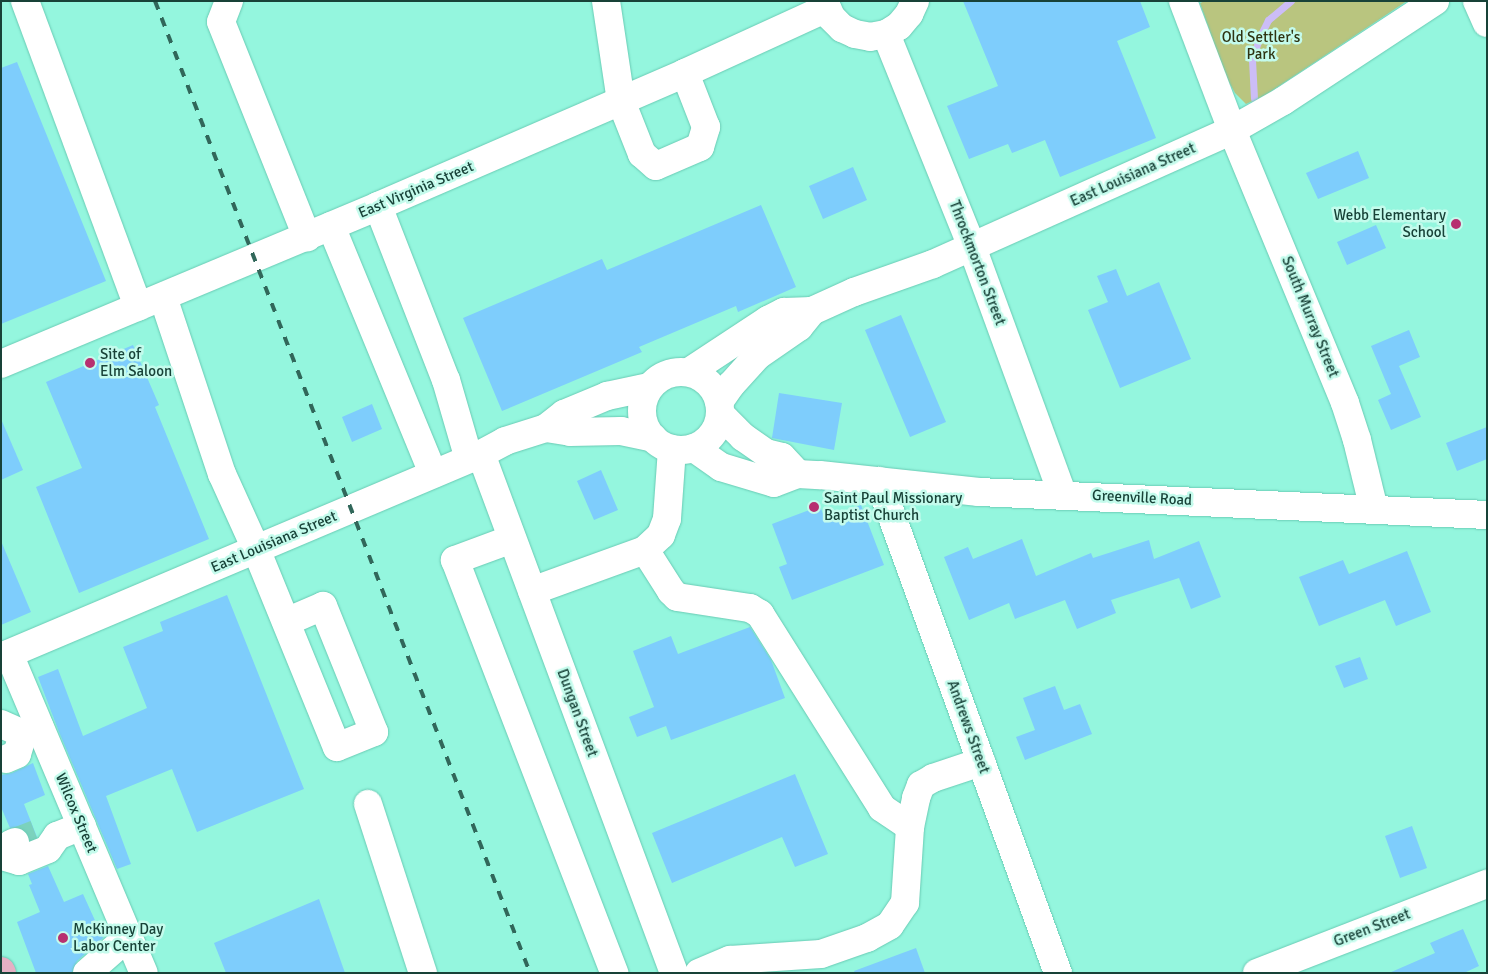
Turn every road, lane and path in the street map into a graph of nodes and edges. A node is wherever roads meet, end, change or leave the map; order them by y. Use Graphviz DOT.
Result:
graph roads {
  1 [pos="25,1"];
  2 [pos="229,1"];
  3 [pos="606,1"];
  4 [pos="915,1"];
  5 [pos="1182,1"];
  6 [pos="1435,1"];
  7 [pos="1477,1"];
  8 [pos="826,4"];
  9 [pos="1487,24"];
  10 [pos="886,34"];
  11 [pos="685,73"];
  12 [pos="621,101"];
  13 [pos="1232,130"];
  14 [pos="378,206"];
  15 [pos="319,231"];
  16 [pos="972,247"];
  17 [pos="163,297"];
  18 [pos="138,307"];
  19 [pos="812,311"];
  20 [pos="1,364"];
  21 [pos="689,372"];
  22 [pos="649,387"];
  23 [pos="719,408"];
  24 [pos="546,428"];
  25 [pos="673,445"];
  26 [pos="475,457"];
  27 [pos="433,474"];
  28 [pos="798,474"];
  29 [pos="879,481"];
  30 [pos="1063,495"];
  31 [pos="1374,509"];
  32 [pos="1487,515"];
  33 [pos="512,539"];
  34 [pos="256,549"];
  35 [pos="645,550"];
  36 [pos="532,591"];
  37 [pos="286,622"];
  38 [pos="5,655"];
  39 [pos="21,728"];
  40 [pos="6,759"];
  41 [pos="981,762"];
  42 [pos="368,804"];
  43 [pos="910,827"];
  44 [pos="28,843"];
  45 [pos="1487,884"];
  46 [pos="129,936"];
  47 [pos="87,973"];
  48 [pos="144,973"];
  49 [pos="423,973"];
  50 [pos="614,973"];
  51 [pos="674,973"];
  52 [pos="699,973"];
  53 [pos="1058,973"];
  54 [pos="1257,973"];
  1 -- 18 [label="street"];
  2 -- 15 [label="street"];
  3 -- 12 [label="street"];
  4 -- 10 [label="street"];
  5 -- 13 [label="street, South Murray Street"];
  6 -- 13 [label="street, East Louisiana Street"];
  7 -- 9 [label="street"];
  8 -- 10 [label="street"];
  8 -- 11 [label="street, East Virginia Street"];
  10 -- 16 [label="street, Throckmorton Street"];
  11 -- 12 [label="street, East Virginia Street"];
  11 -- 12 [label="street"];
  12 -- 14 [label="street, East Virginia Street"];
  13 -- 16 [label="street, East Louisiana Street"];
  13 -- 31 [label="street, South Murray Street"];
  14 -- 15 [label="street, East Virginia Street"];
  14 -- 26 [label="street, Dungan Street"];
  15 -- 17 [label="street, East Virginia Street"];
  15 -- 27 [label="street"];
  16 -- 19 [label="street, East Louisiana Street"];
  16 -- 30 [label="street, Throckmorton Street"];
  17 -- 18 [label="street, East Virginia Street"];
  17 -- 34 [label="street"];
  18 -- 20 [label="street, East Virginia Street"];
  19 -- 21 [label="street, East Louisiana Street"];
  19 -- 23 [label="street, East Louisiana Street"];
  21 -- 22 [label="street"];
  21 -- 23 [label="street"];
  22 -- 24 [label="street, East Louisiana Street"];
  22 -- 25 [label="street"];
  23 -- 25 [label="street"];
  23 -- 28 [label="street"];
  24 -- 25 [label="street, East Louisiana Street"];
  24 -- 26 [label="street, East Louisiana Street"];
  25 -- 28 [label="street, Greenville Road"];
  25 -- 35 [label="street"];
  26 -- 27 [label="street, East Louisiana Street"];
  26 -- 33 [label="street, Dungan Street"];
  27 -- 34 [label="street, East Louisiana Street"];
  28 -- 29 [label="street, Greenville Road"];
  29 -- 30 [label="street, Greenville Road"];
  29 -- 41 [label="street, Andrews Street"];
  30 -- 31 [label="street, Greenville Road"];
  31 -- 32 [label="street, Greenville Road"];
  33 -- 36 [label="street, Dungan Street"];
  33 -- 50 [label="street"];
  34 -- 37 [label="street"];
  34 -- 38 [label="street, East Louisiana Street"];
  35 -- 36 [label="street"];
  35 -- 43 [label="street"];
  36 -- 51 [label="street, Dungan Street"];
  37 -- 37 [label="street"];
  38 -- 39 [label="street, Wilcox Street"];
  39 -- 40 [label="street"];
  39 -- 44 [label="street, Wilcox Street"];
  41 -- 43 [label="street"];
  41 -- 53 [label="street, Andrews Street"];
  42 -- 49 [label="street"];
  43 -- 52 [label="street"];
  44 -- 46 [label="street, Wilcox Street"];
  45 -- 54 [label="street, Green Street"];
  46 -- 47 [label="street"];
  46 -- 48 [label="street, Wilcox Street"];
}
